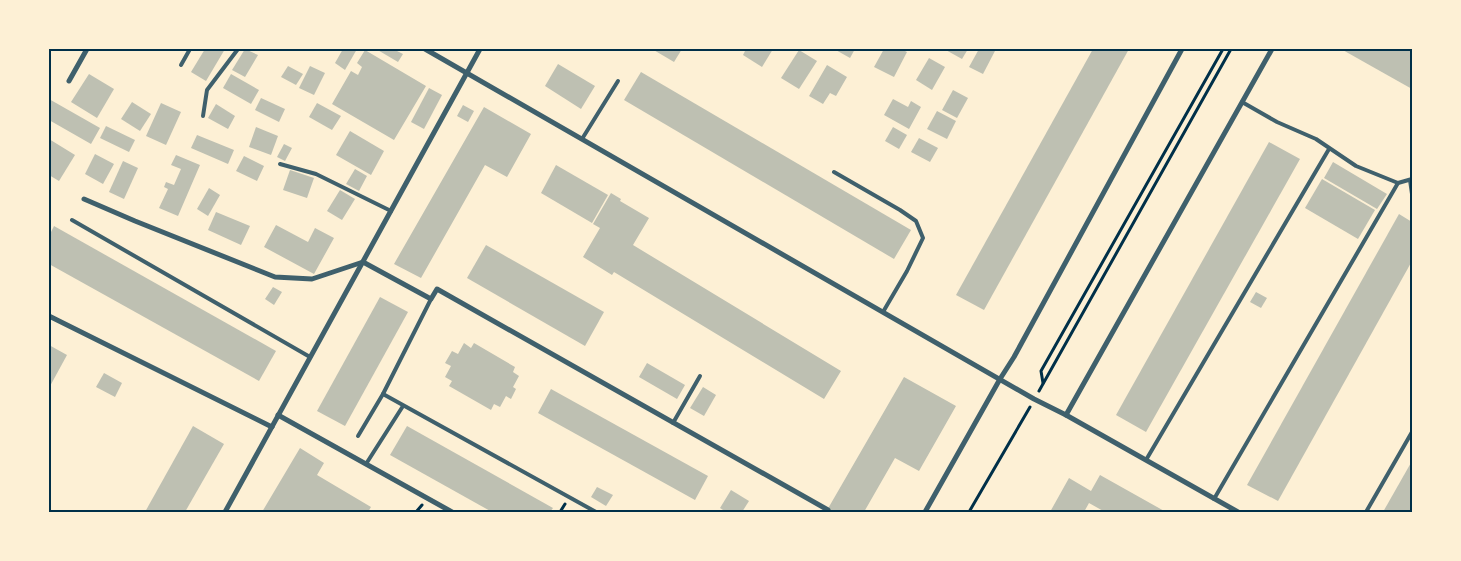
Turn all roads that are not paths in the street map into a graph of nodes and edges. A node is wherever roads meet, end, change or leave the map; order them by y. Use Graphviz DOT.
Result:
graph roads {
  1 [pos="87,49"];
  2 [pos="190,49"];
  3 [pos="238,49"];
  4 [pos="425,49"];
  5 [pos="480,49"];
  6 [pos="1182,49"];
  7 [pos="1272,49"];
  8 [pos="181,65"];
  9 [pos="467,73"];
  10 [pos="69,81"];
  11 [pos="618,81"];
  12 [pos="1242,102"];
  13 [pos="203,116"];
  14 [pos="582,139"];
  15 [pos="1329,149"];
  16 [pos="280,164"];
  17 [pos="834,172"];
  18 [pos="1411,180"];
  19 [pos="1398,183"];
  20 [pos="1412,194"];
  21 [pos="84,199"];
  22 [pos="391,211"];
  23 [pos="72,220"];
  24 [pos="363,262"];
  25 [pos="431,299"];
  26 [pos="883,312"];
  27 [pos="49,316"];
  28 [pos="310,357"];
  29 [pos="700,376"];
  30 [pos="1000,379"];
  31 [pos="383,394"];
  32 [pos="404,406"];
  33 [pos="1066,414"];
  34 [pos="278,415"];
  35 [pos="673,423"];
  36 [pos="272,427"];
  37 [pos="1412,432"];
  38 [pos="358,436"];
  39 [pos="1146,460"];
  40 [pos="366,464"];
  41 [pos="1214,499"];
  42 [pos="828,510"];
  43 [pos="225,512"];
  44 [pos="452,512"];
  45 [pos="596,512"];
  46 [pos="925,512"];
  47 [pos="1238,512"];
  48 [pos="1366,512"];
  1 -- 10 [label="street"];
  2 -- 8 [label="lane"];
  3 -- 13 [label="lane"];
  4 -- 9 [label="street"];
  5 -- 9 [label="street"];
  6 -- 30 [label="street"];
  7 -- 12 [label="street"];
  9 -- 14 [label="street"];
  9 -- 22 [label="street"];
  11 -- 14 [label="lane"];
  12 -- 15 [label="lane"];
  12 -- 33 [label="street"];
  14 -- 26 [label="street"];
  15 -- 19 [label="lane"];
  15 -- 39 [label="lane"];
  16 -- 22 [label="lane"];
  17 -- 26 [label="lane"];
  18 -- 19 [label="lane"];
  18 -- 20 [label="lane"];
  19 -- 41 [label="lane"];
  21 -- 24 [label="street"];
  22 -- 24 [label="street"];
  23 -- 28 [label="lane"];
  24 -- 25 [label="street"];
  24 -- 28 [label="street"];
  25 -- 31 [label="lane"];
  25 -- 35 [label="street"];
  26 -- 30 [label="street"];
  27 -- 36 [label="street"];
  28 -- 34 [label="street"];
  29 -- 35 [label="lane"];
  30 -- 33 [label="street"];
  30 -- 46 [label="street"];
  31 -- 32 [label="lane"];
  31 -- 38 [label="lane"];
  32 -- 40 [label="lane"];
  32 -- 45 [label="lane"];
  33 -- 39 [label="street"];
  34 -- 36 [label="street"];
  34 -- 40 [label="street"];
  35 -- 42 [label="street"];
  36 -- 43 [label="street"];
  37 -- 48 [label="lane"];
  39 -- 41 [label="street"];
  40 -- 44 [label="street"];
  41 -- 47 [label="street"];
}
